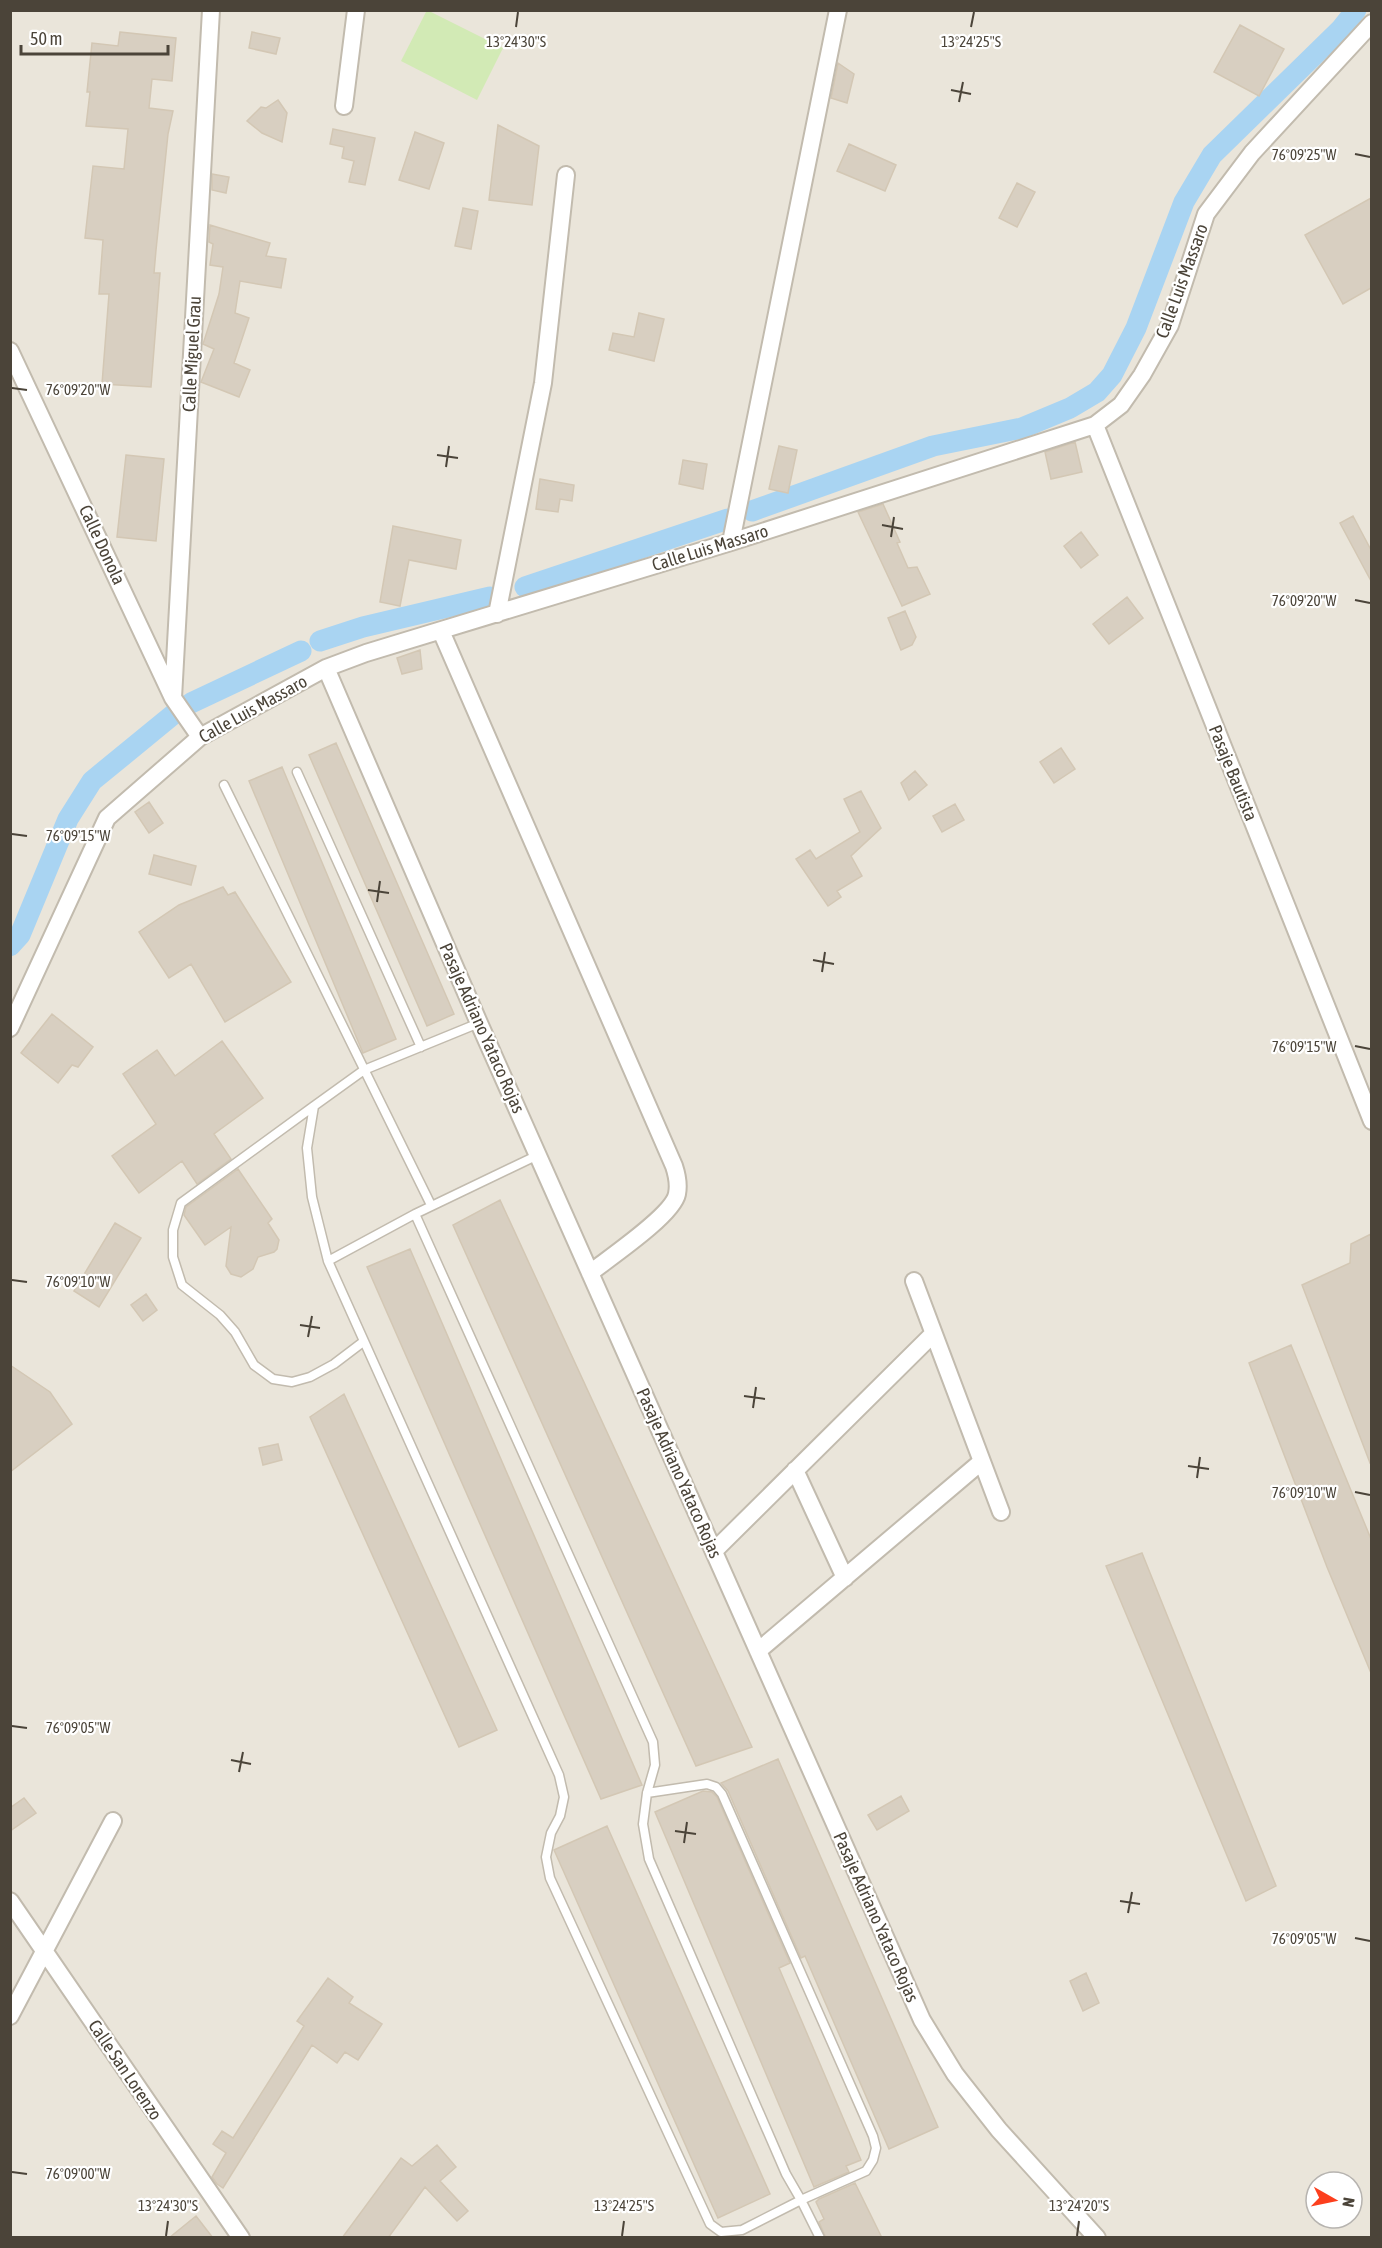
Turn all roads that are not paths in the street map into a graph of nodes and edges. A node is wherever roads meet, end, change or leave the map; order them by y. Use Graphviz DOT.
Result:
graph roads {
  1 [pos="211,10"];
  2 [pos="356,10"];
  3 [pos="838,10"];
  4 [pos="1371,23"];
  5 [pos="344,106"];
  6 [pos="566,175"];
  7 [pos="10,351"];
  8 [pos="1095,425"];
  9 [pos="730,542"];
  10 [pos="497,614"];
  11 [pos="441,631"];
  12 [pos="326,668"];
  13 [pos="173,698"];
  14 [pos="200,737"];
  15 [pos="297,772"];
  16 [pos="224,784"];
  17 [pos="17,995"];
  18 [pos="479,1023"];
  19 [pos="10,1028"];
  20 [pos="421,1047"];
  21 [pos="364,1070"];
  22 [pos="314,1106"];
  23 [pos="1371,1121"];
  24 [pos="538,1155"];
  25 [pos="431,1205"];
  26 [pos="415,1214"];
  27 [pos="328,1261"];
  28 [pos="590,1273"];
  29 [pos="914,1281"];
  30 [pos="933,1334"];
  31 [pos="363,1342"];
  32 [pos="981,1462"];
  33 [pos="795,1470"];
  34 [pos="1001,1512"];
  35 [pos="714,1551"];
  36 [pos="845,1578"];
  37 [pos="758,1651"];
  38 [pos="647,1793"];
  39 [pos="113,1821"];
  40 [pos="10,1901"];
  41 [pos="45,1952"];
  42 [pos="10,2016"];
  43 [pos="801,2200"];
  44 [pos="743,2234"];
  45 [pos="720,2235"];
  46 [pos="241,2238"];
  47 [pos="820,2238"];
  48 [pos="1097,2238"];
  1 -- 13 [label="street, Calle Miguel Grau"];
  2 -- 5 [label="street"];
  3 -- 9 [label="street"];
  4 -- 8 [label="street, Calle Luis Massaro"];
  6 -- 10 [label="street"];
  7 -- 13 [label="street, Calle Donola"];
  8 -- 9 [label="street, Calle Luis Massaro"];
  8 -- 23 [label="street, Pasaje Bautista"];
  9 -- 10 [label="street, Calle Luis Massaro"];
  10 -- 11 [label="street, Calle Luis Massaro"];
  11 -- 12 [label="street, Calle Luis Massaro"];
  11 -- 28 [label="street"];
  12 -- 14 [label="street, Calle Luis Massaro"];
  12 -- 18 [label="street, Pasaje Adriano Yataco Rojas"];
  13 -- 14 [label="street, Calle Donola"];
  14 -- 17 [label="street, Calle Luis Massaro"];
  15 -- 20 [label="lane"];
  16 -- 21 [label="lane"];
  17 -- 19 [label="street, Calle Luis Massaro"];
  18 -- 20 [label="lane"];
  18 -- 24 [label="street, Pasaje Adriano Yataco Rojas"];
  20 -- 21 [label="lane"];
  21 -- 22 [label="lane"];
  21 -- 25 [label="lane"];
  22 -- 27 [label="lane"];
  22 -- 31 [label="lane"];
  24 -- 25 [label="lane"];
  24 -- 28 [label="street, Pasaje Adriano Yataco Rojas"];
  25 -- 26 [label="lane"];
  26 -- 27 [label="lane"];
  26 -- 38 [label="lane"];
  27 -- 31 [label="lane"];
  28 -- 35 [label="street, Pasaje Adriano Yataco Rojas"];
  29 -- 30 [label="street"];
  30 -- 32 [label="street"];
  30 -- 33 [label="street"];
  31 -- 45 [label="lane"];
  32 -- 34 [label="street"];
  32 -- 36 [label="street"];
  33 -- 35 [label="street"];
  33 -- 36 [label="street"];
  35 -- 37 [label="street, Pasaje Adriano Yataco Rojas"];
  36 -- 37 [label="street"];
  37 -- 48 [label="street, Pasaje Adriano Yataco Rojas"];
  38 -- 43 [label="lane"];
  38 -- 43 [label="lane"];
  39 -- 41 [label="street"];
  40 -- 41 [label="street, Calle San Lorenzo"];
  41 -- 42 [label="street"];
  41 -- 46 [label="street, Calle San Lorenzo"];
  43 -- 44 [label="lane"];
  43 -- 47 [label="lane"];
  44 -- 45 [label="lane"];
}
